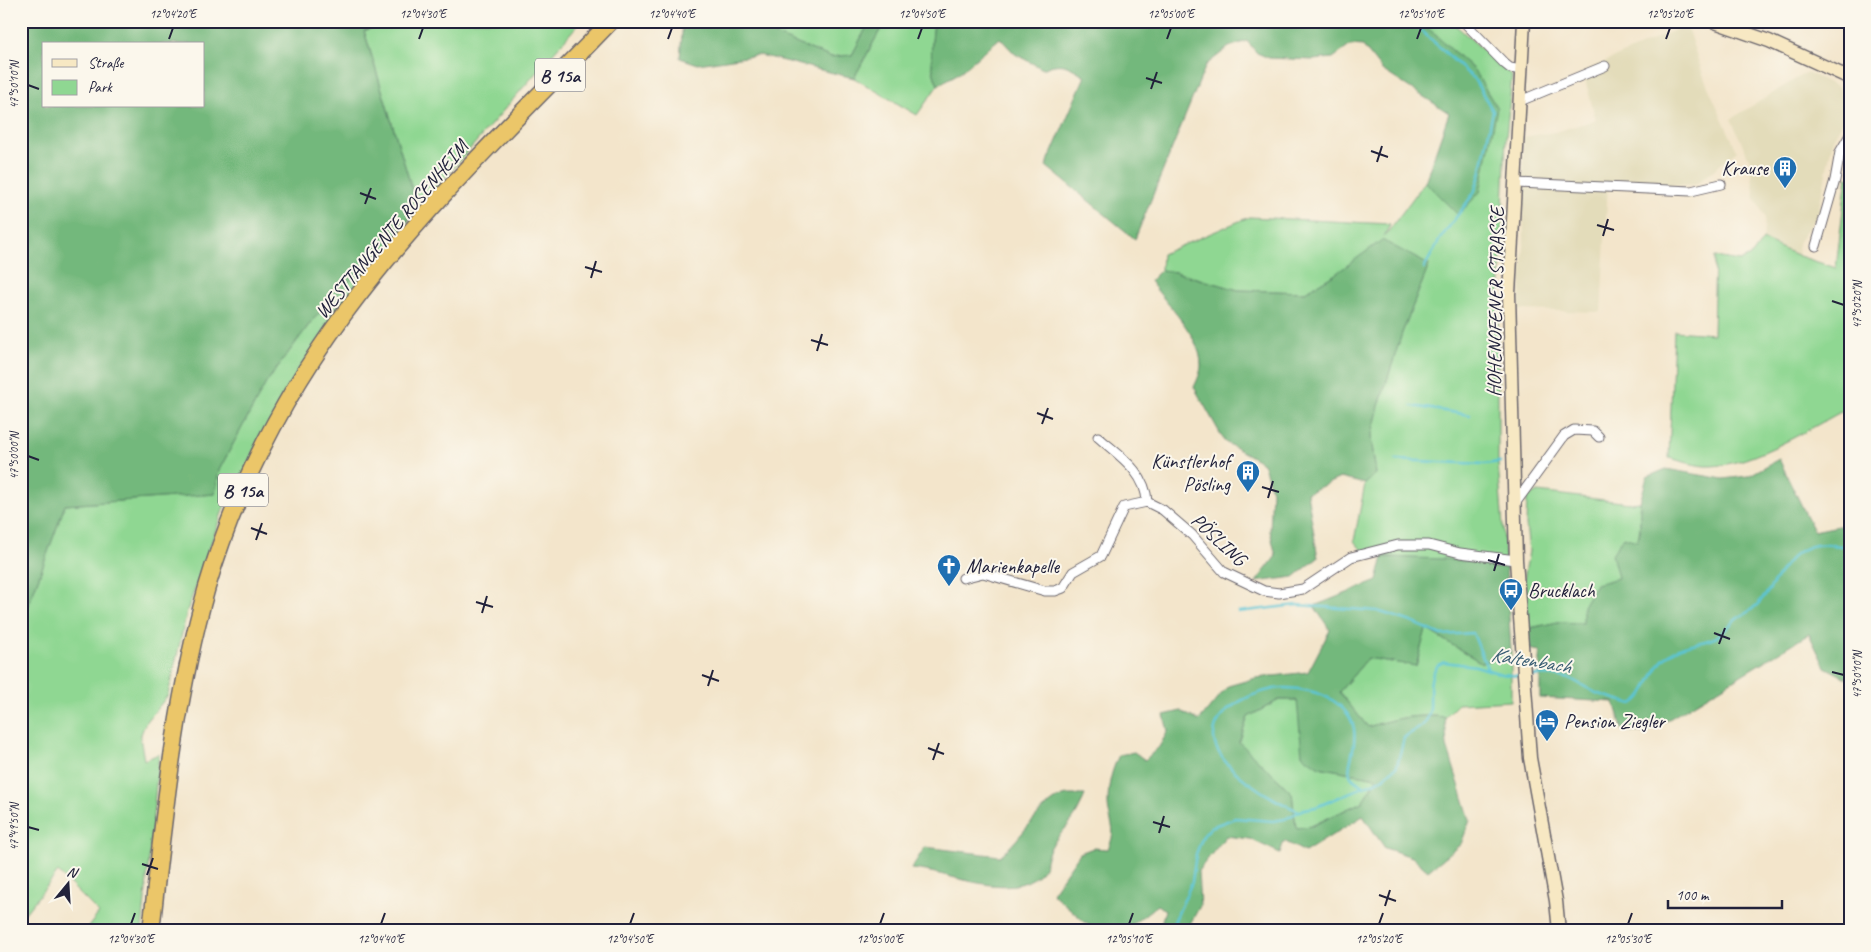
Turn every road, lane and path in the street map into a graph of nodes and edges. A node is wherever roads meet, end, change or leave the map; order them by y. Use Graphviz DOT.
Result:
graph roads {
  1 [pos="611,21"];
  2 [pos="1463,21"];
  3 [pos="1524,21"];
  4 [pos="1712,21"];
  5 [pos="1605,66"];
  6 [pos="1522,70"];
  7 [pos="1850,78"];
  8 [pos="1520,100"];
  9 [pos="1850,135"];
  10 [pos="1516,183"];
  11 [pos="1721,184"];
  12 [pos="1816,246"];
  13 [pos="1098,437"];
  14 [pos="1599,437"];
  15 [pos="1147,502"];
  16 [pos="1514,505"];
  17 [pos="1516,560"];
  18 [pos="963,578"];
  19 [pos="151,931"];
  20 [pos="1559,931"];
  1 -- 19 [label="highway, WESTTANGENTE ROSENHEIM / B 15a"];
  2 -- 6 [label="street"];
  3 -- 6 [label="main road, HOHENOFENER STRASSE"];
  4 -- 7 [label="main road"];
  5 -- 8 [label="street"];
  6 -- 8 [label="main road, HOHENOFENER STRASSE"];
  8 -- 10 [label="main road, HOHENOFENER STRASSE"];
  9 -- 12 [label="street"];
  10 -- 11 [label="street"];
  10 -- 16 [label="main road, HOHENOFENER STRASSE"];
  13 -- 15 [label="street"];
  14 -- 16 [label="street"];
  15 -- 17 [label="street, PÖSLING"];
  15 -- 18 [label="street"];
  16 -- 17 [label="main road, HOHENOFENER STRASSE"];
  17 -- 20 [label="main road, HOHENOFENER STRASSE"];
}
